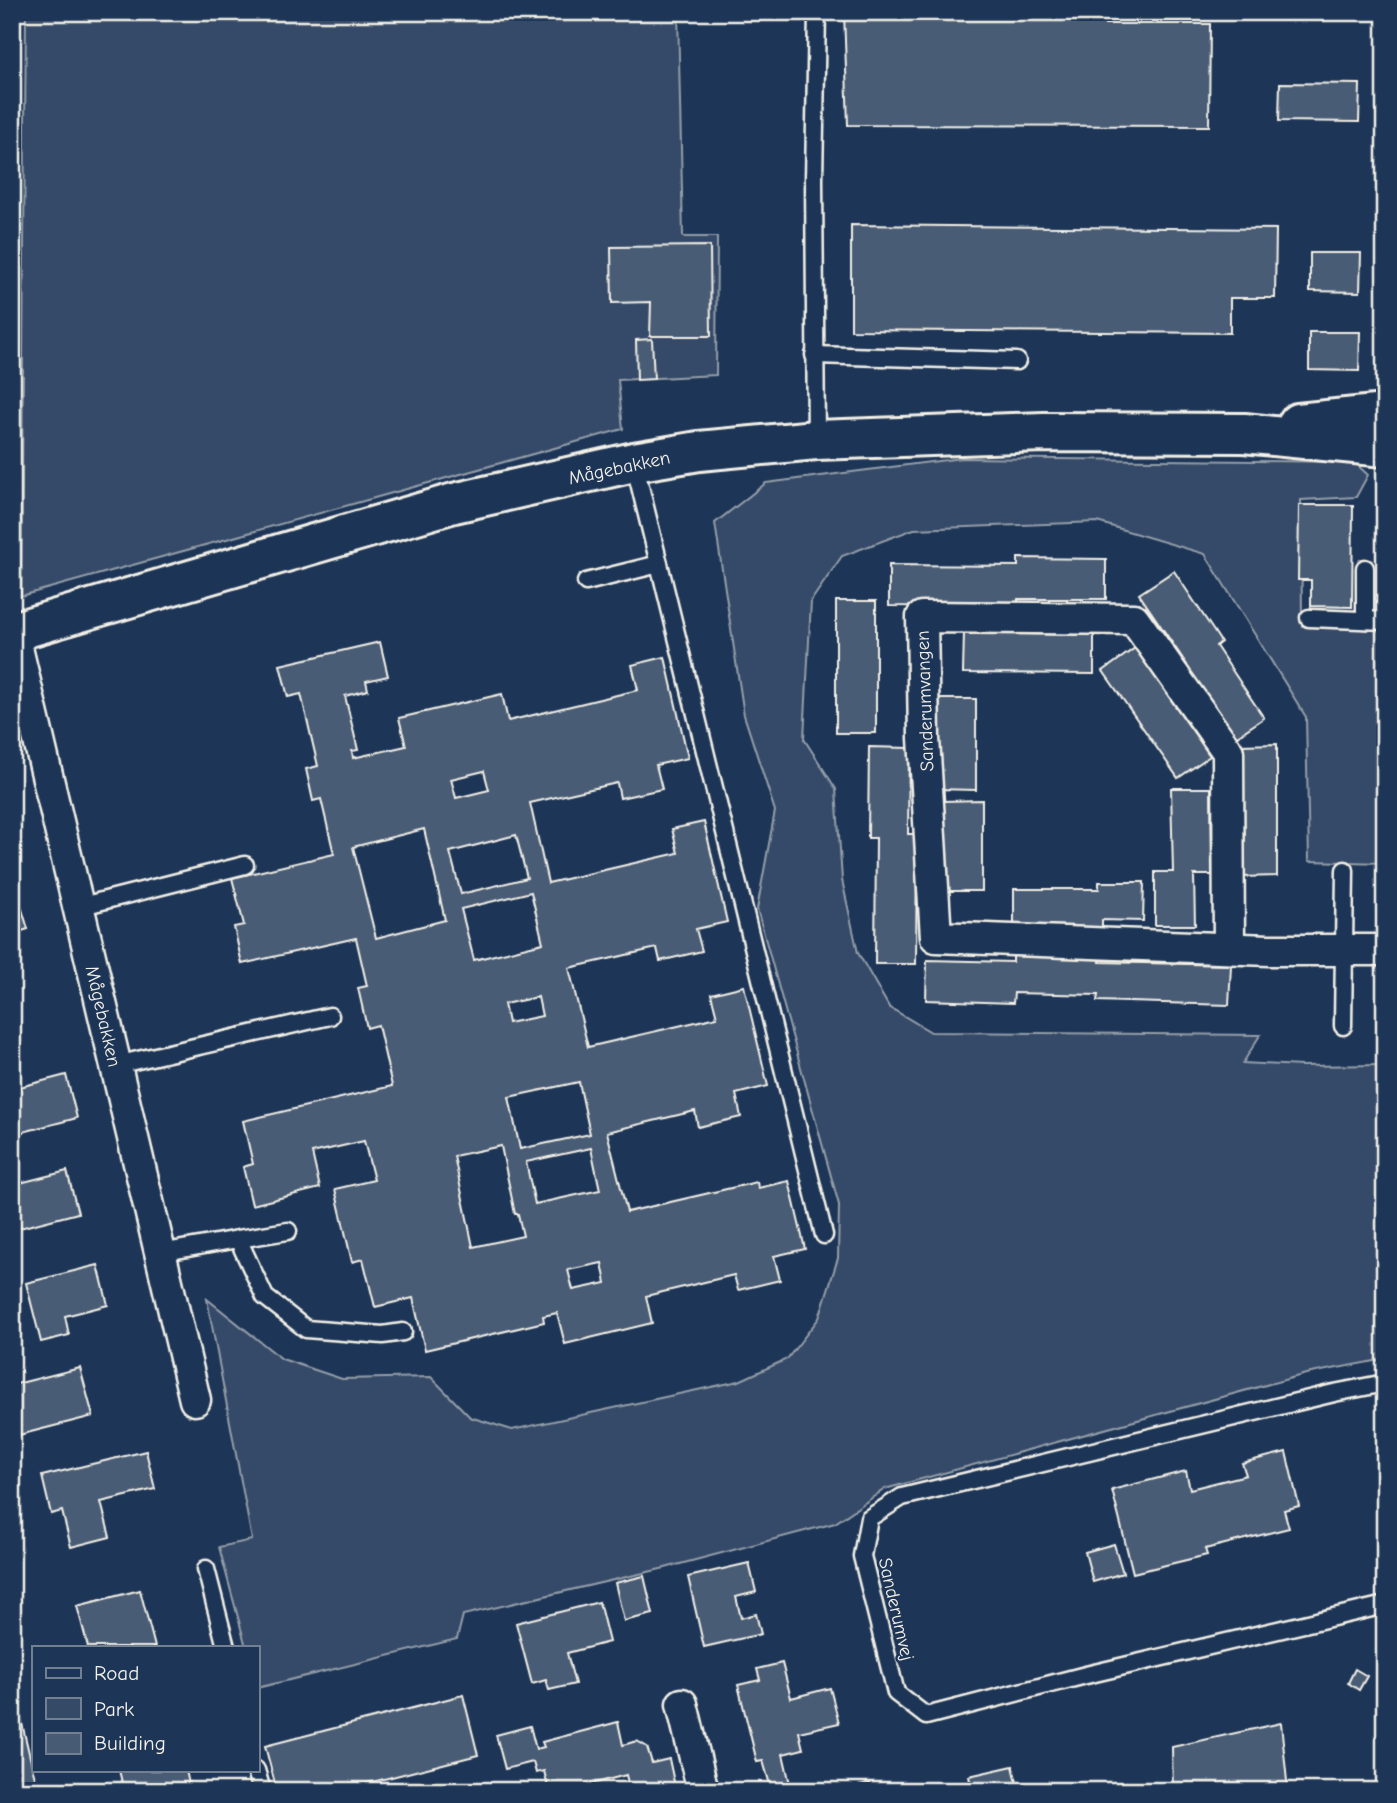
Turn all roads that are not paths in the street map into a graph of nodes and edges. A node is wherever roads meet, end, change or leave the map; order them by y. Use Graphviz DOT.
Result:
graph roads {
  1 [pos="817,12"];
  2 [pos="814,355"];
  3 [pos="1017,361"];
  4 [pos="1385,414"];
  5 [pos="1244,433"];
  6 [pos="816,440"];
  7 [pos="1385,447"];
  8 [pos="634,463"];
  9 [pos="659,564"];
  10 [pos="1365,568"];
  11 [pos="586,582"];
  12 [pos="1310,618"];
  13 [pos="1365,620"];
  14 [pos="1385,621"];
  15 [pos="13,632"];
  16 [pos="245,865"];
  17 [pos="1345,870"];
  18 [pos="78,907"];
  19 [pos="1229,948"];
  20 [pos="1344,950"];
  21 [pos="1385,950"];
  22 [pos="330,1016"];
  23 [pos="1343,1026"];
  24 [pos="116,1065"];
  25 [pos="288,1231"];
  26 [pos="824,1235"];
  27 [pos="238,1239"];
  28 [pos="160,1253"];
  29 [pos="402,1332"];
  30 [pos="1385,1383"];
  31 [pos="195,1400"];
  32 [pos="206,1569"];
  33 [pos="1385,1605"];
  34 [pos="226,1646"];
  35 [pos="682,1704"];
  36 [pos="257,1772"];
  37 [pos="262,1791"];
  38 [pos="703,1791"];
  1 -- 2 [label="lane"];
  2 -- 3 [label="lane"];
  2 -- 6 [label="lane"];
  4 -- 5 [label="street, Mågebakken"];
  5 -- 6 [label="street, Mågebakken"];
  5 -- 7 [label="street, Mågebakken"];
  6 -- 8 [label="street, Mågebakken"];
  8 -- 9 [label="lane"];
  8 -- 15 [label="street, Mågebakken"];
  9 -- 11 [label="lane"];
  9 -- 26 [label="lane"];
  10 -- 13 [label="lane"];
  12 -- 13 [label="lane"];
  13 -- 14 [label="lane"];
  15 -- 18 [label="street, Mågebakken"];
  16 -- 18 [label="lane"];
  17 -- 20 [label="lane"];
  18 -- 24 [label="street, Mågebakken"];
  19 -- 19 [label="street, Sanderumvangen"];
  19 -- 20 [label="street, Sanderumvangen"];
  20 -- 21 [label="street, Sanderumvangen"];
  20 -- 23 [label="lane"];
  22 -- 24 [label="lane"];
  24 -- 28 [label="street, Mågebakken"];
  25 -- 27 [label="lane"];
  27 -- 28 [label="lane"];
  27 -- 29 [label="lane"];
  28 -- 31 [label="street, Mågebakken"];
  30 -- 33 [label="lane, Sanderumvej"];
  32 -- 34 [label="lane"];
  35 -- 38 [label="street"];
  36 -- 37 [label="lane"];
}
